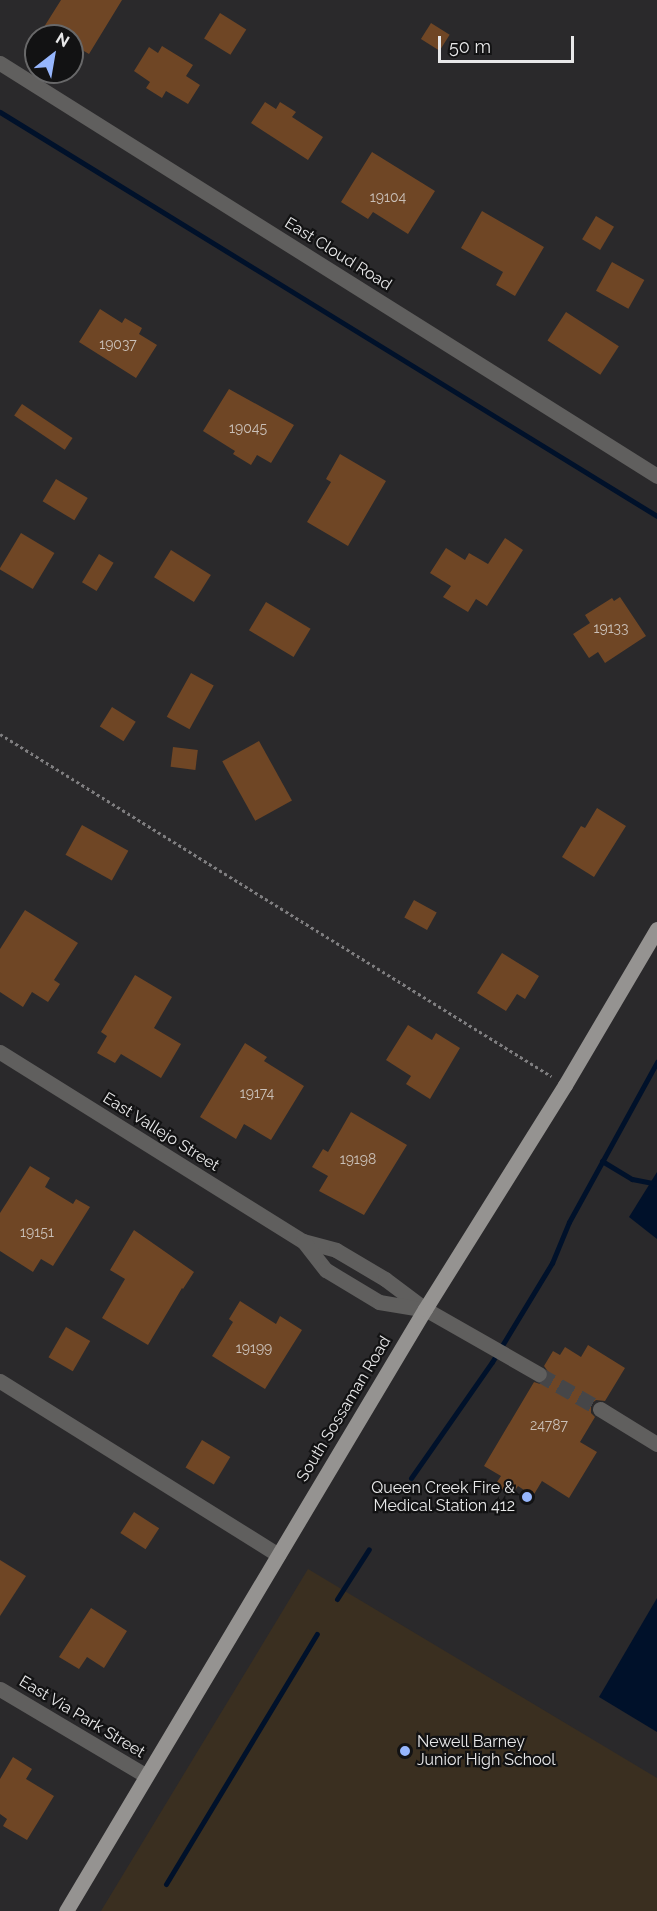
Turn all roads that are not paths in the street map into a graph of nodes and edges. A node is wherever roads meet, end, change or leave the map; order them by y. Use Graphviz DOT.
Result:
graph roads {
  1 [pos="0,63"];
  2 [pos="657,476"];
  3 [pos="657,928"];
  4 [pos="0,1052"];
  5 [pos="303,1242"];
  6 [pos="425,1309"];
  7 [pos="539,1374"];
  8 [pos="0,1382"];
  9 [pos="600,1409"];
  10 [pos="657,1444"];
  11 [pos="278,1555"];
  12 [pos="0,1689"];
  13 [pos="145,1775"];
  14 [pos="66,1911"];
  1 -- 2 [label="street, East Cloud Road"];
  3 -- 6 [label="main road, South Sossaman Road"];
  4 -- 5 [label="street, East Vallejo Street"];
  5 -- 6 [label="street, East Vallejo Street"];
  5 -- 6 [label="street, East Vallejo Street"];
  6 -- 7 [label="street"];
  6 -- 11 [label="main road, South Sossaman Road"];
  8 -- 11 [label="street"];
  9 -- 10 [label="street"];
  11 -- 13 [label="main road, South Sossaman Road"];
  12 -- 13 [label="street, East Via Park Street"];
  13 -- 14 [label="main road, South Sossaman Road"];
}
